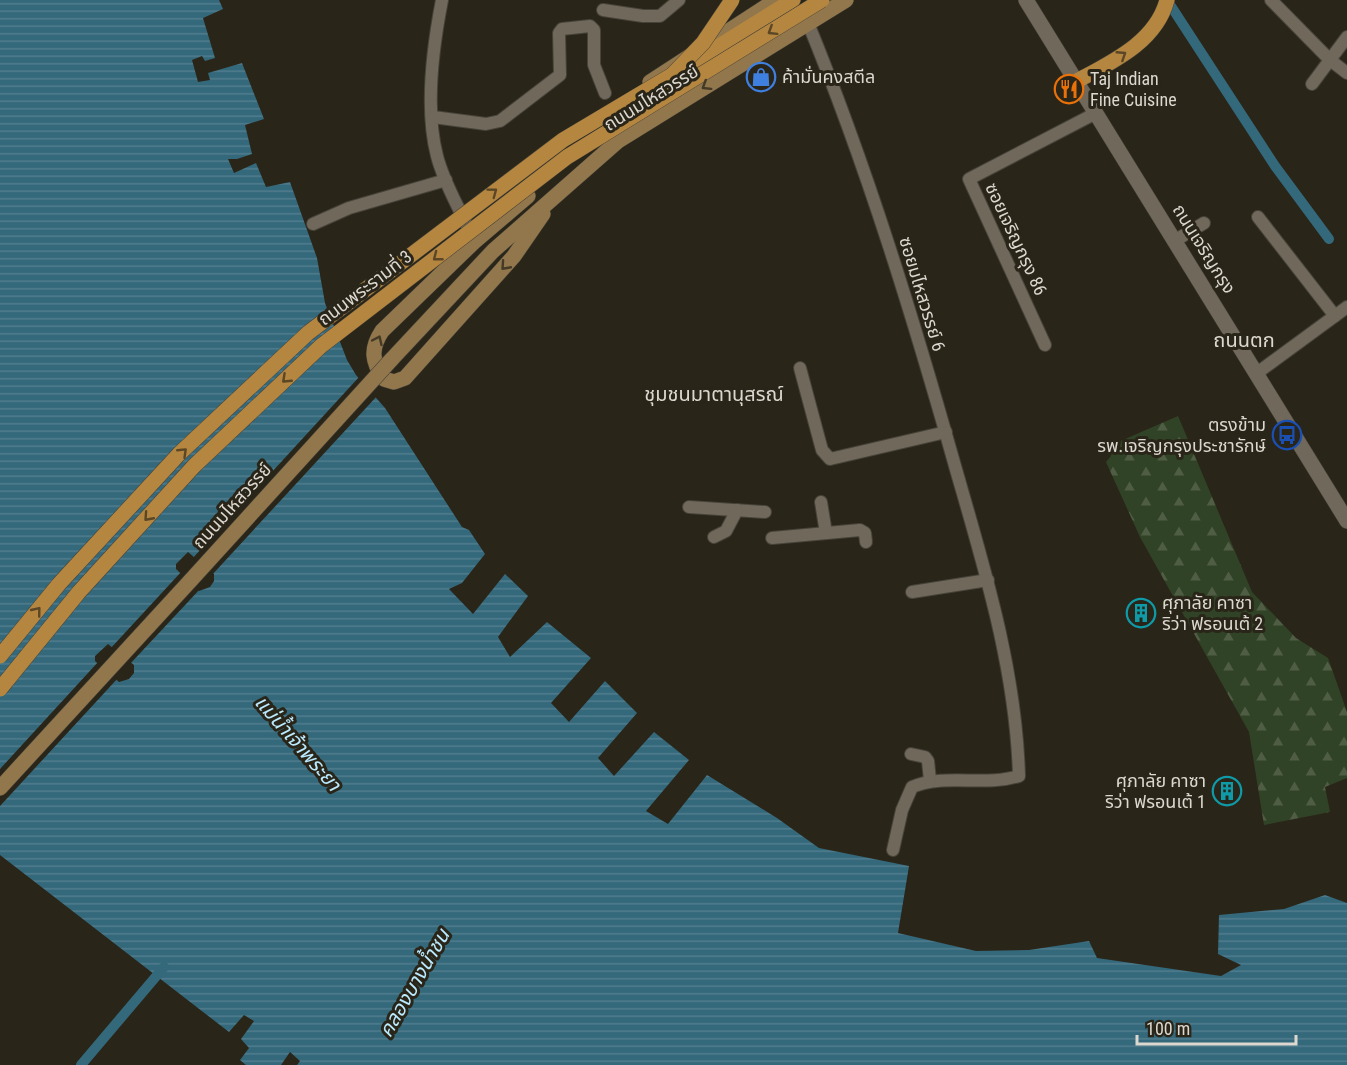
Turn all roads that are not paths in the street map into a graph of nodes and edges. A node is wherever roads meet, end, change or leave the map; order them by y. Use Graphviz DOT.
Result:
graph roads {
  1 [pos="442,0"];
  2 [pos="679,0"];
  3 [pos="732,0"];
  4 [pos="776,0"];
  5 [pos="793,0"];
  6 [pos="822,0"];
  7 [pos="846,0"];
  8 [pos="1026,0"];
  9 [pos="1167,0"];
  10 [pos="1271,0"];
  11 [pos="603,10"];
  12 [pos="808,23"];
  13 [pos="1347,37"];
  14 [pos="1330,60"];
  15 [pos="1347,73"];
  16 [pos="672,75"];
  17 [pos="1077,81"];
  18 [pos="1312,84"];
  19 [pos="604,93"];
  20 [pos="1096,113"];
  21 [pos="434,117"];
  22 [pos="446,180"];
  23 [pos="528,196"];
  24 [pos="550,201"];
  25 [pos="1258,217"];
  26 [pos="1204,223"];
  27 [pos="313,224"];
  28 [pos="1176,240"];
  29 [pos="474,242"];
  30 [pos="493,251"];
  31 [pos="1347,307"];
  32 [pos="1335,316"];
  33 [pos="1046,345"];
  34 [pos="800,368"];
  35 [pos="1257,373"];
  36 [pos="946,432"];
  37 [pos="821,502"];
  38 [pos="689,507"];
  39 [pos="737,510"];
  40 [pos="765,512"];
  41 [pos="1347,521"];
  42 [pos="826,533"];
  43 [pos="714,537"];
  44 [pos="772,538"];
  45 [pos="866,542"];
  46 [pos="988,580"];
  47 [pos="912,592"];
  48 [pos="0,656"];
  49 [pos="0,689"];
  50 [pos="911,754"];
  51 [pos="930,780"];
  52 [pos="0,788"];
  53 [pos="893,850"];
  1 -- 21 [label="street"];
  2 -- 11 [label="street"];
  3 -- 16 [label="main road, bridge"];
  4 -- 23 [label="main road, ถนนมไหสวรรย์"];
  5 -- 16 [label="main road, ถนนพระรามที่ 3, bridge"];
  6 -- 49 [label="main road, ถนนพระรามที่ 3, one-way, bridge"];
  7 -- 12 [label="main road, ถนนมไหสวรรย์"];
  8 -- 17 [label="street, ถนนเจริญกรุง"];
  17 -- 9 [label="main road, one-way"];
  10 -- 14 [label="street"];
  12 -- 24 [label="main road, ถนนมไหสวรรย์, one-way"];
  12 -- 36 [label="street, ซอยมไหสวรรย์ 6"];
  13 -- 14 [label="street"];
  14 -- 15 [label="street"];
  14 -- 18 [label="street"];
  48 -- 16 [label="main road, ถนนพระรามที่ 3, one-way, bridge"];
  17 -- 20 [label="street, ถนนเจริญกรุง"];
  19 -- 21 [label="street"];
  20 -- 28 [label="street, ถนนเจริญกรุง"];
  20 -- 33 [label="street, ซอยเจริญกรุง 86"];
  21 -- 22 [label="street"];
  22 -- 27 [label="street"];
  22 -- 29 [label="street"];
  23 -- 29 [label="main road"];
  23 -- 30 [label="main road, ถนนมไหสวรรย์"];
  24 -- 29 [label="main road, one-way"];
  24 -- 30 [label="main road, ถนนมไหสวรรย์"];
  25 -- 32 [label="street"];
  26 -- 28 [label="street"];
  28 -- 35 [label="street, ถนนเจริญกรุง"];
  30 -- 52 [label="main road, ถนนมไหสวรรย์, bridge"];
  31 -- 32 [label="street"];
  32 -- 35 [label="street"];
  34 -- 36 [label="street"];
  35 -- 41 [label="street, ถนนเจริญกรุง"];
  36 -- 46 [label="street, ซอยมไหสวรรย์ 6"];
  37 -- 42 [label="street"];
  38 -- 39 [label="street"];
  39 -- 40 [label="street"];
  39 -- 43 [label="street"];
  42 -- 44 [label="street"];
  42 -- 45 [label="street"];
  46 -- 47 [label="street"];
  46 -- 51 [label="street, ซอยมไหสวรรย์ 6"];
  50 -- 51 [label="street"];
  51 -- 53 [label="street"];
}
